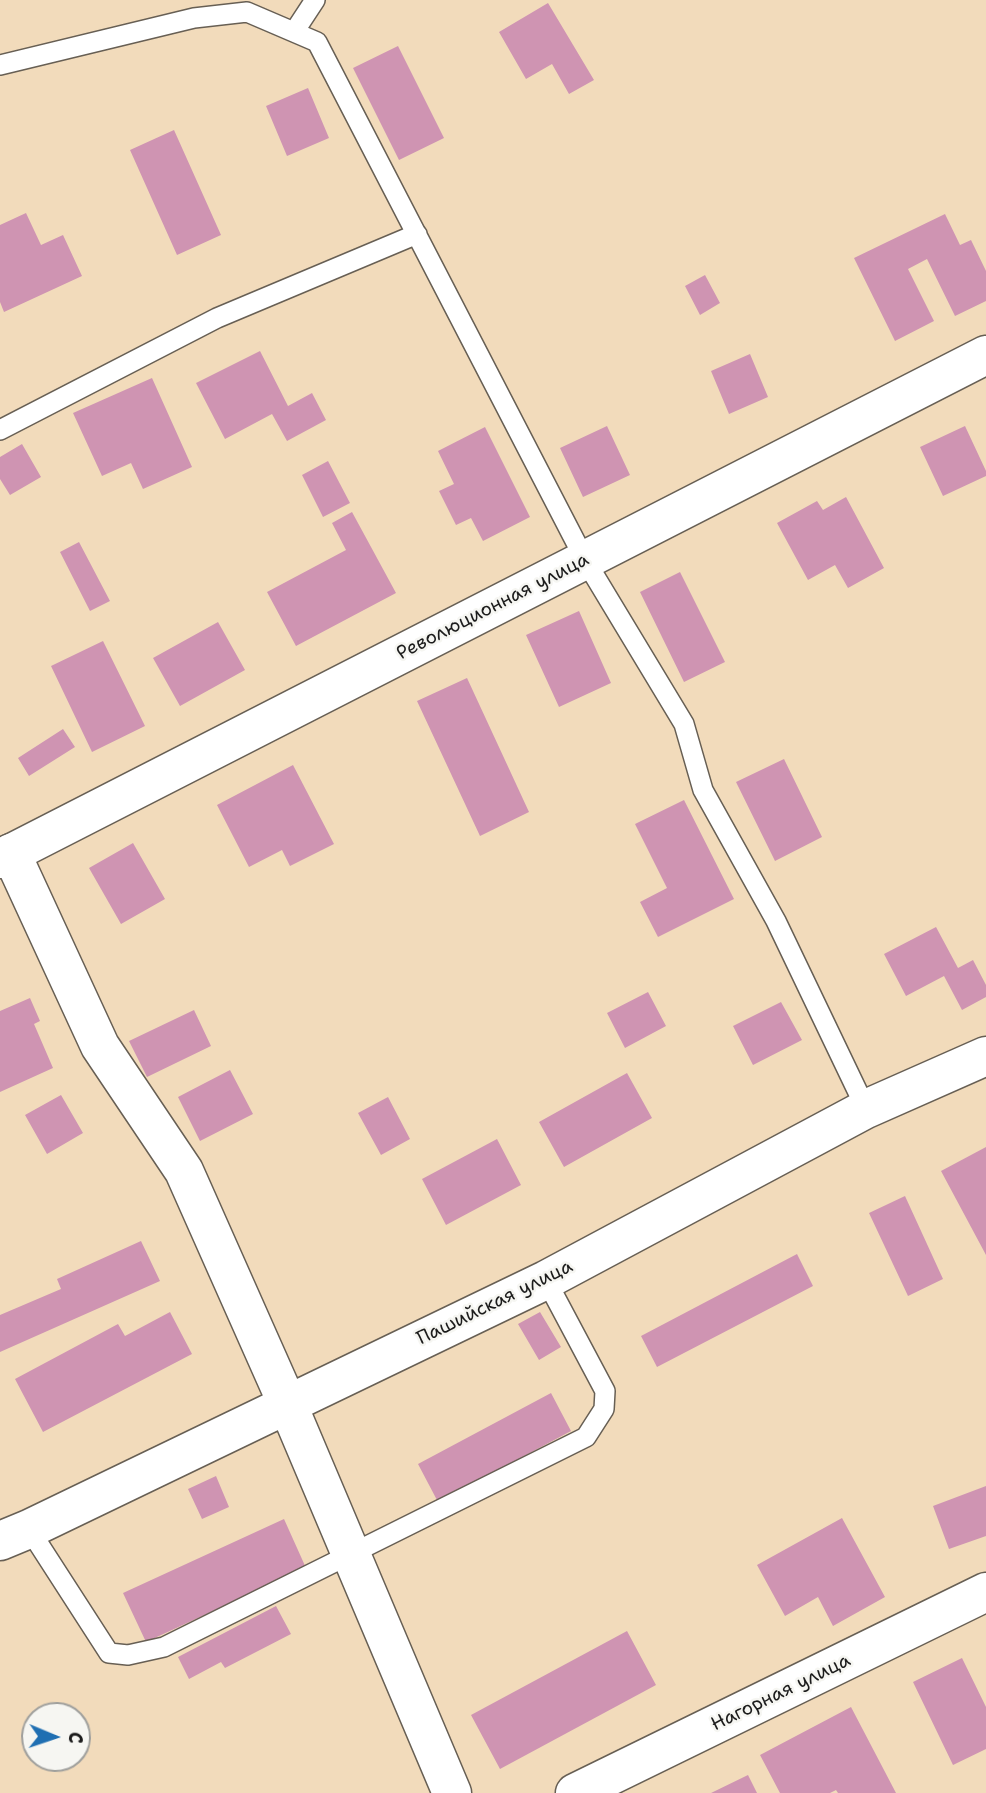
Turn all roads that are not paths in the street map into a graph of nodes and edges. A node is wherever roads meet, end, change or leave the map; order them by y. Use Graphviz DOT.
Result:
graph roads {
  1 [pos="315,0"];
  2 [pos="294,32"];
  3 [pos="0,65"];
  4 [pos="418,234"];
  5 [pos="986,355"];
  6 [pos="0,430"];
  7 [pos="585,560"];
  8 [pos="6,856"];
  9 [pos="986,1056"];
  10 [pos="866,1109"];
  11 [pos="546,1280"];
  12 [pos="287,1403"];
  13 [pos="15,1535"];
  14 [pos="349,1555"];
  15 [pos="986,1592"];
  16 [pos="452,1793"];
  17 [pos="575,1793"];
  1 -- 2 [label="lane"];
  2 -- 3 [label="lane"];
  2 -- 4 [label="lane"];
  4 -- 6 [label="lane"];
  4 -- 7 [label="lane"];
  5 -- 7 [label="street, Революционная улица"];
  7 -- 8 [label="street, Революционная улица"];
  7 -- 10 [label="lane"];
  8 -- 12 [label="street"];
  9 -- 10 [label="street, Пашийская улица"];
  10 -- 11 [label="street, Пашийская улица"];
  11 -- 12 [label="street, Пашийская улица"];
  11 -- 14 [label="lane"];
  12 -- 13 [label="street, Пашийская улица"];
  12 -- 14 [label="street"];
  13 -- 14 [label="lane"];
  14 -- 16 [label="street"];
  15 -- 17 [label="street, Нагорная улица"];
}
